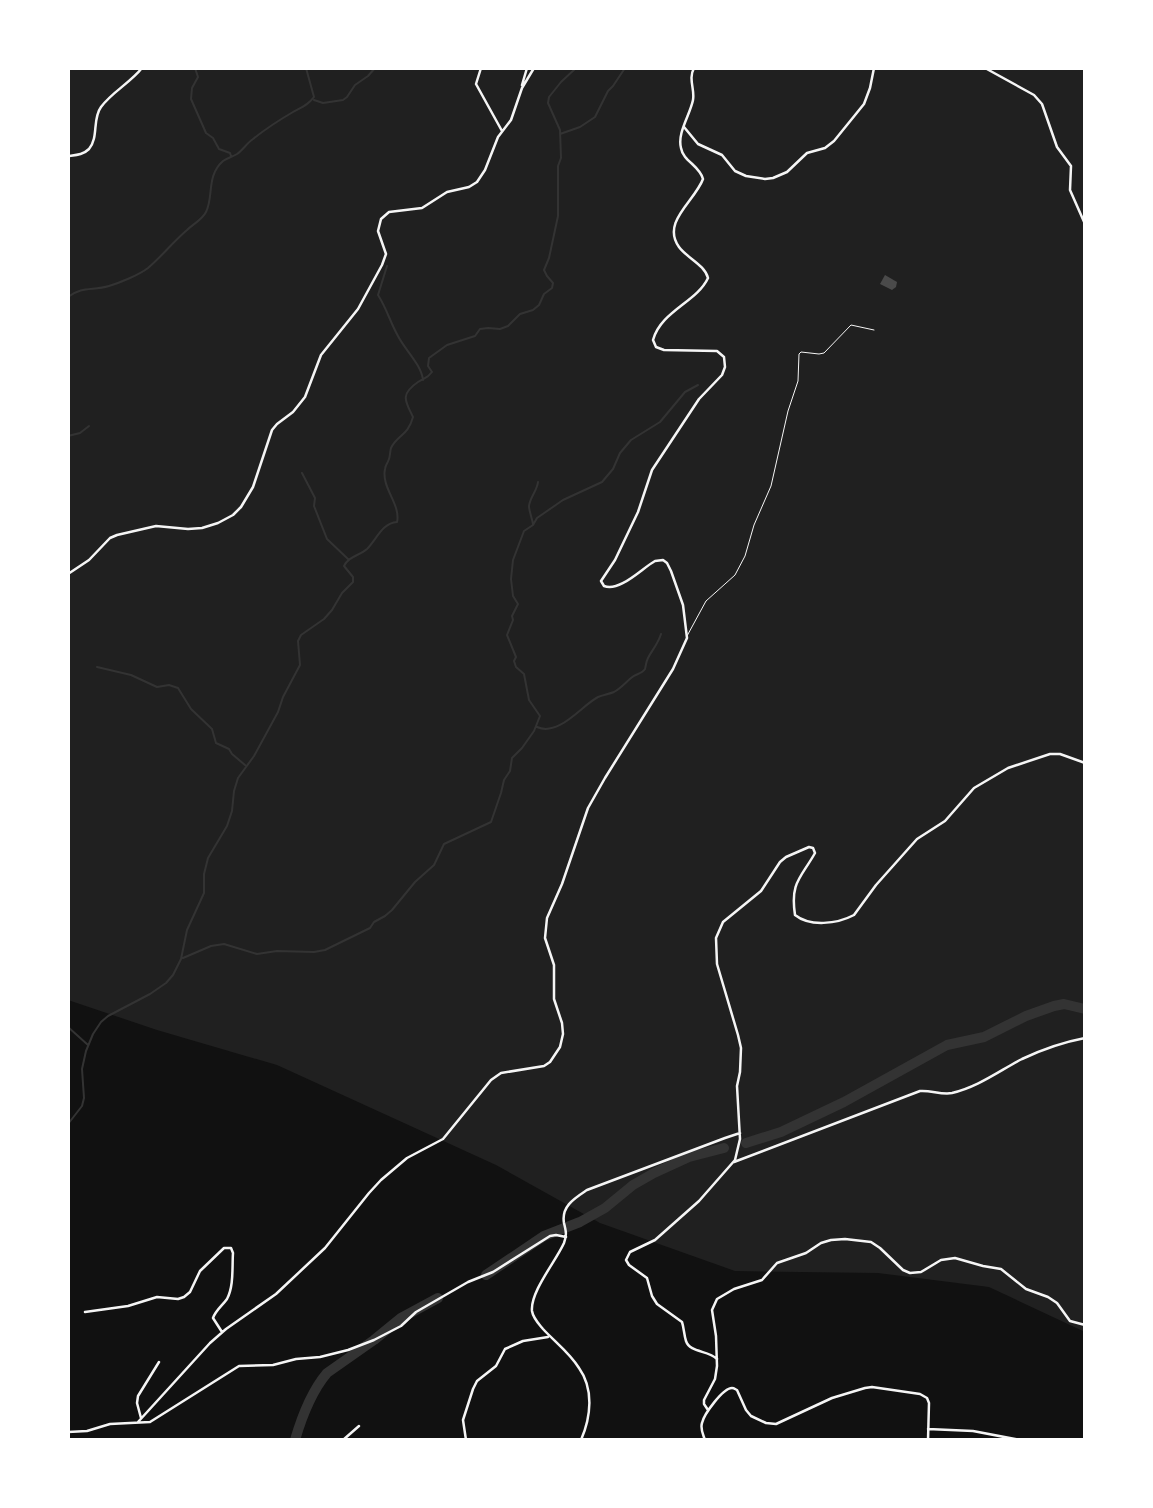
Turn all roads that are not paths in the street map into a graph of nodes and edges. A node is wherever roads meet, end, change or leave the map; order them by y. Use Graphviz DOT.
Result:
graph roads {
  1 [pos="142,68"];
  2 [pos="481,68"];
  3 [pos="527,68"];
  4 [pos="534,68"];
  5 [pos="694,68"];
  6 [pos="874,68"];
  7 [pos="985,68"];
  8 [pos="522,89"];
  9 [pos="684,127"];
  10 [pos="502,131"];
  11 [pos="68,156"];
  12 [pos="1085,224"];
  13 [pos="874,330"];
  14 [pos="68,574"];
  15 [pos="687,638"];
  16 [pos="1085,763"];
  17 [pos="1085,1038"];
  18 [pos="740,1133"];
  19 [pos="734,1162"];
  20 [pos="566,1237"];
  21 [pos="85,1312"];
  22 [pos="1085,1325"];
  23 [pos="222,1332"];
  24 [pos="550,1336"];
  25 [pos="717,1359"];
  26 [pos="159,1362"];
  27 [pos="708,1410"];
  28 [pos="140,1421"];
  29 [pos="359,1426"];
  30 [pos="928,1429"];
  31 [pos="68,1432"];
  32 [pos="920,1439"];
  33 [pos="928,1439"];
  34 [pos="1068,1439"];
  35 [pos="343,1440"];
  36 [pos="466,1440"];
  37 [pos="581,1440"];
  38 [pos="705,1440"];
  39 [pos="1020,1440"];
  40 [pos="1061,1440"];
  1 -- 11 [label="street"];
  2 -- 10 [label="street"];
  3 -- 8 [label="street"];
  4 -- 8 [label="street"];
  5 -- 9 [label="street"];
  6 -- 9 [label="street"];
  7 -- 12 [label="street"];
  8 -- 10 [label="street"];
  9 -- 15 [label="street"];
  10 -- 14 [label="street"];
  13 -- 15 [label="lane"];
  15 -- 23 [label="street"];
  16 -- 18 [label="street"];
  17 -- 19 [label="street"];
  18 -- 19 [label="street"];
  18 -- 20 [label="street"];
  19 -- 25 [label="street"];
  20 -- 24 [label="street"];
  20 -- 28 [label="street"];
  21 -- 23 [label="street"];
  22 -- 25 [label="street"];
  23 -- 28 [label="street"];
  24 -- 36 [label="street"];
  24 -- 37 [label="street"];
  25 -- 27 [label="street"];
  26 -- 28 [label="street"];
  27 -- 30 [label="street"];
  27 -- 38 [label="street"];
  28 -- 31 [label="street"];
  29 -- 35 [label="street"];
  30 -- 33 [label="street"];
  30 -- 39 [label="street"];
  32 -- 33 [label="street"];
  34 -- 40 [label="street"];
}
